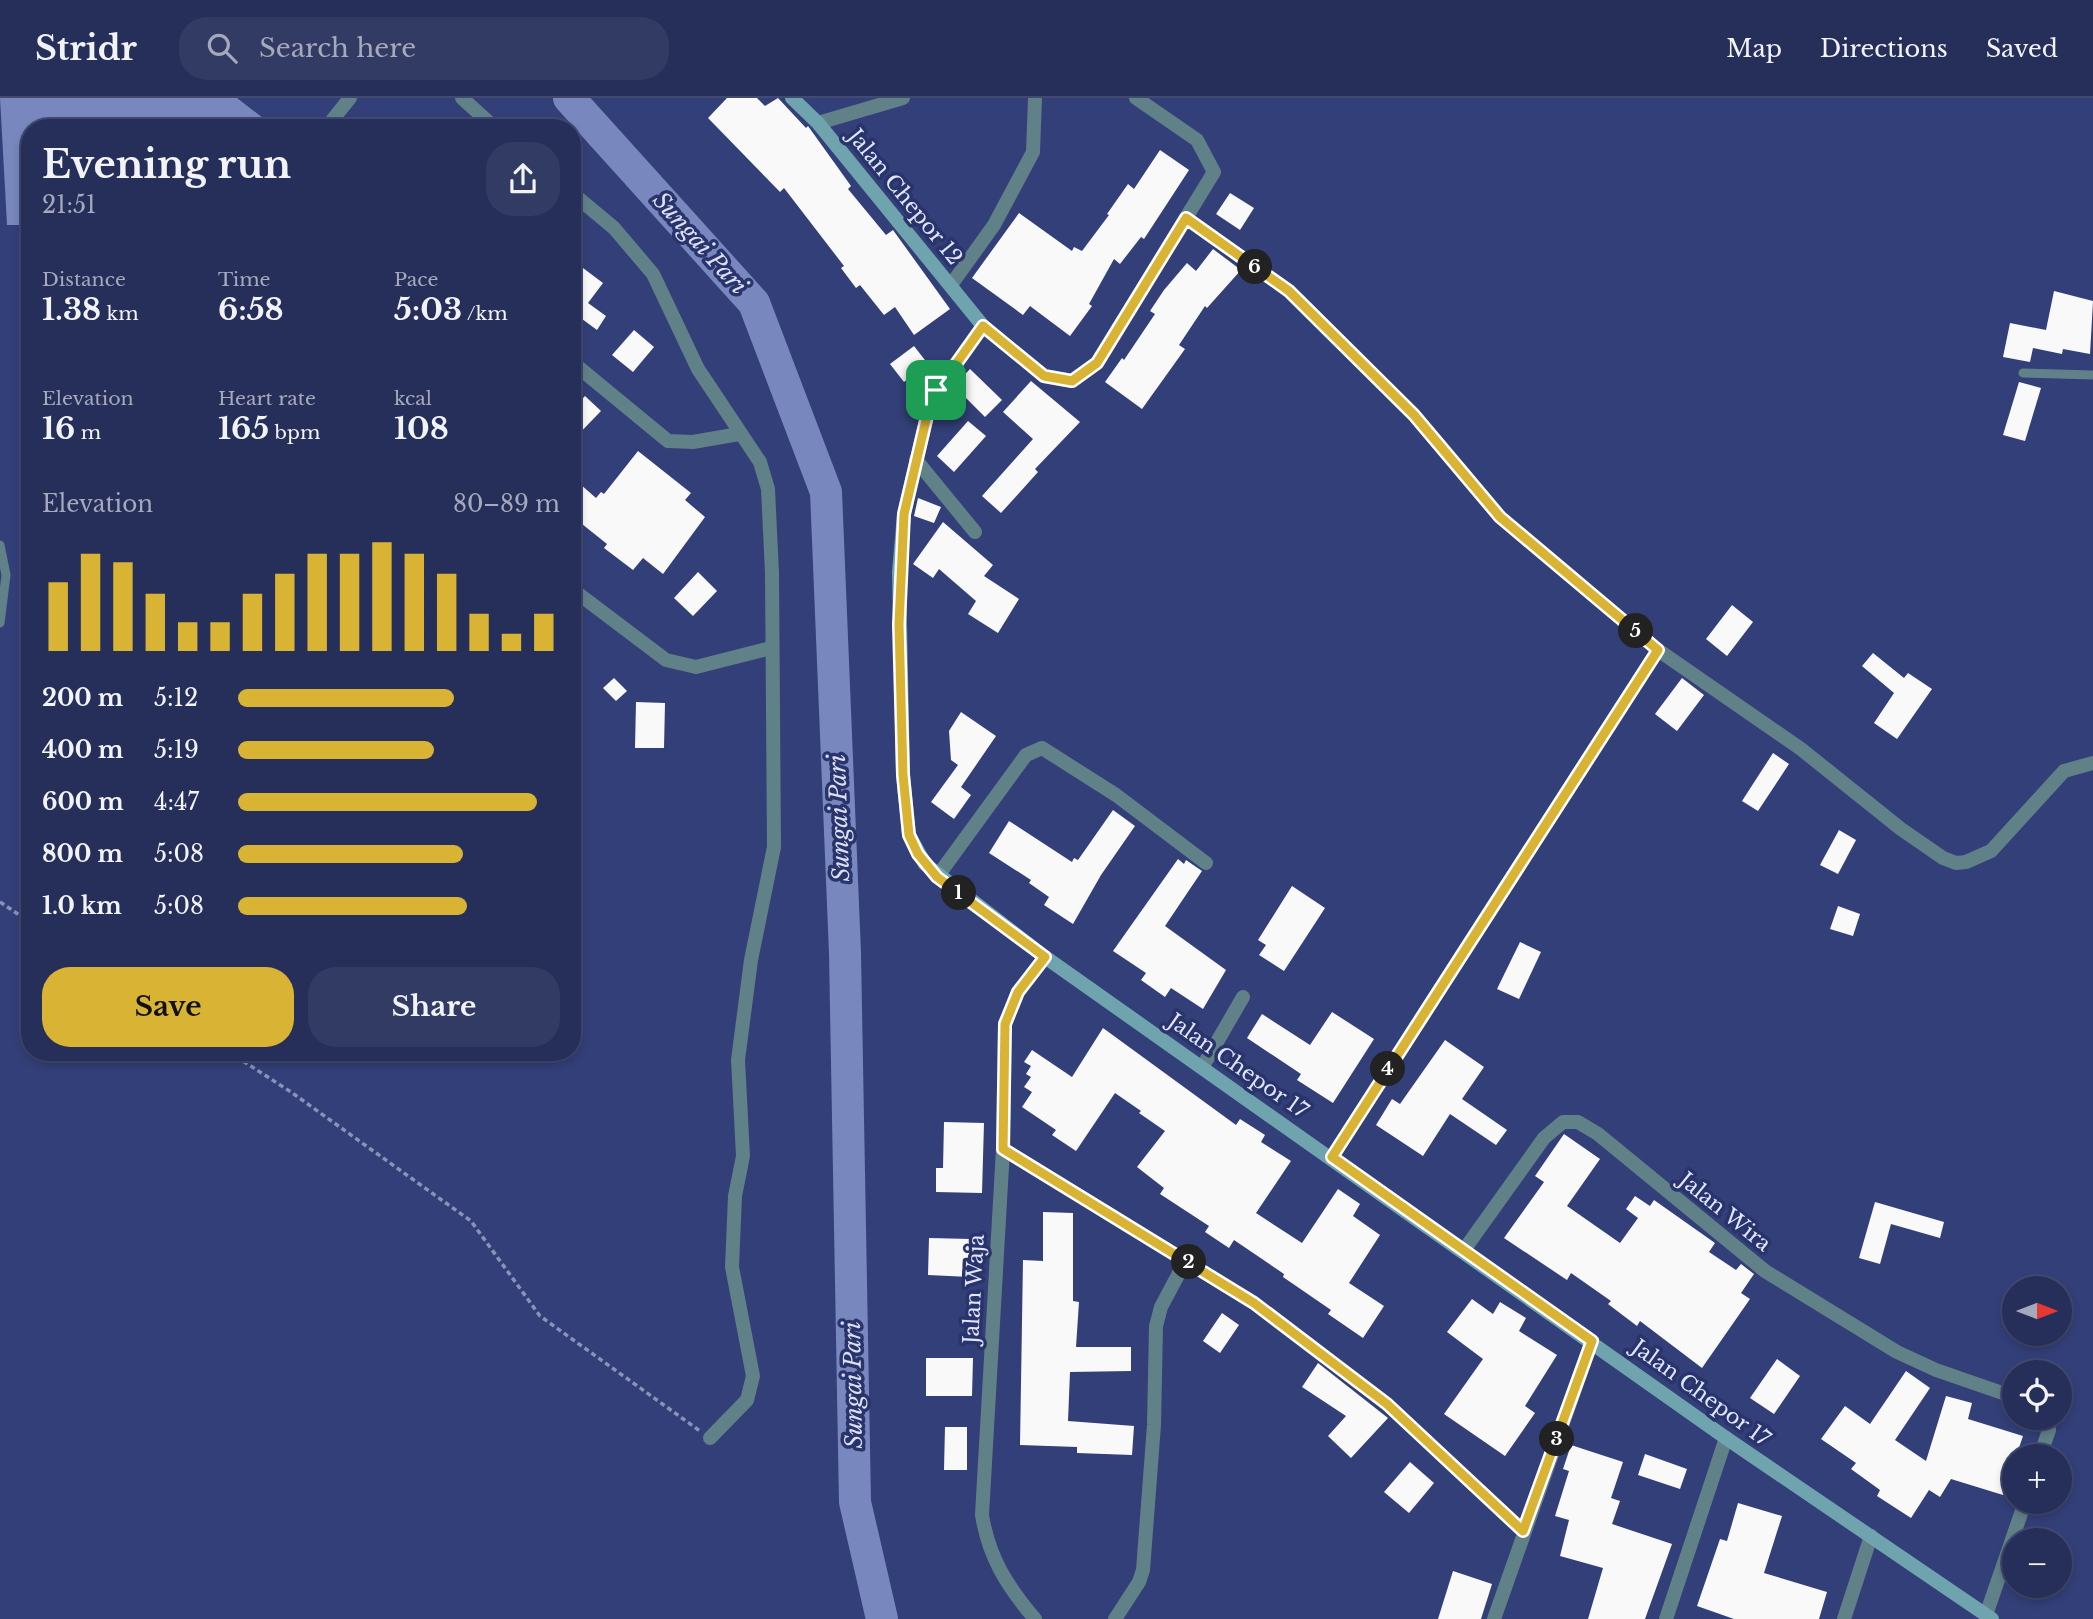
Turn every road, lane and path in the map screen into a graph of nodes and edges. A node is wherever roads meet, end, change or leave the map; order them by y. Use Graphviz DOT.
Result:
graph roads {
  1 [pos="350,98"];
  2 [pos="462,98"];
  3 [pos="792,98"];
  4 [pos="903,98"];
  5 [pos="1035,98"];
  6 [pos="1136,98"];
  7 [pos="333,119"];
  8 [pos="485,119"];
  9 [pos="818,123"];
  10 [pos="581,200"];
  11 [pos="1186,218"];
  12 [pos="951,285"];
  13 [pos="983,326"];
  14 [pos="581,370"];
  15 [pos="2023,373"];
  16 [pos="2093,375"];
  17 [pos="739,434"];
  18 [pos="916,460"];
  19 [pos="975,532"];
  20 [pos="0,545"];
  21 [pos="581,596"];
  22 [pos="0,623"];
  23 [pos="771,648"];
  24 [pos="1658,650"];
  25 [pos="2093,763"];
  26 [pos="1206,863"];
  27 [pos="937,877"];
  28 [pos="0,902"];
  29 [pos="21,916"];
  30 [pos="1045,957"];
  31 [pos="1243,997"];
  32 [pos="242,1061"];
  33 [pos="1203,1066"];
  34 [pos="1003,1149"];
  35 [pos="1332,1157"];
  36 [pos="1464,1250"];
  37 [pos="1186,1261"];
  38 [pos="1592,1341"];
  39 [pos="2002,1393"];
  40 [pos="710,1438"];
  41 [pos="1726,1438"];
  42 [pos="2021,1514"];
  43 [pos="1523,1531"];
  44 [pos="1871,1536"];
  45 [pos="1989,1617"];
  46 [pos="1035,1619"];
  47 [pos="1115,1619"];
  48 [pos="1494,1619"];
  49 [pos="1667,1619"];
  50 [pos="1844,1619"];
  1 -- 7 [label="street"];
  2 -- 8 [label="street"];
  3 -- 9 [label="street, Jalan Chepor 12"];
  4 -- 9 [label="street"];
  5 -- 12 [label="street"];
  6 -- 11 [label="street"];
  9 -- 12 [label="street, Jalan Chepor 12"];
  10 -- 17 [label="street"];
  11 -- 13 [label="street"];
  11 -- 24 [label="street"];
  12 -- 13 [label="street, Jalan Chepor 12"];
  13 -- 18 [label="street, Jalan Chepor 17"];
  14 -- 17 [label="street"];
  15 -- 16 [label="lane"];
  17 -- 23 [label="street"];
  18 -- 19 [label="street"];
  18 -- 27 [label="street, Jalan Chepor 17"];
  20 -- 22 [label="lane"];
  21 -- 23 [label="street"];
  23 -- 40 [label="street"];
  24 -- 25 [label="street"];
  24 -- 35 [label="street"];
  26 -- 27 [label="street"];
  27 -- 30 [label="street, Jalan Chepor 17"];
  28 -- 29 [label="path"];
  30 -- 33 [label="street, Jalan Chepor 17"];
  30 -- 34 [label="street, Jalan Waja"];
  31 -- 33 [label="street"];
  32 -- 40 [label="path"];
  33 -- 35 [label="street, Jalan Chepor 17"];
  34 -- 37 [label="street"];
  34 -- 46 [label="street, Jalan Waja"];
  35 -- 36 [label="street, Jalan Chepor 17"];
  36 -- 38 [label="street, Jalan Chepor 17"];
  36 -- 39 [label="street, Jalan Wira"];
  37 -- 43 [label="street"];
  37 -- 47 [label="street"];
  38 -- 41 [label="street, Jalan Chepor 17"];
  38 -- 43 [label="street"];
  41 -- 44 [label="street, Jalan Chepor 17"];
  41 -- 49 [label="street"];
  42 -- 45 [label="street"];
  43 -- 48 [label="street"];
  44 -- 45 [label="street, Jalan Chepor 17"];
  44 -- 50 [label="street"];
}
